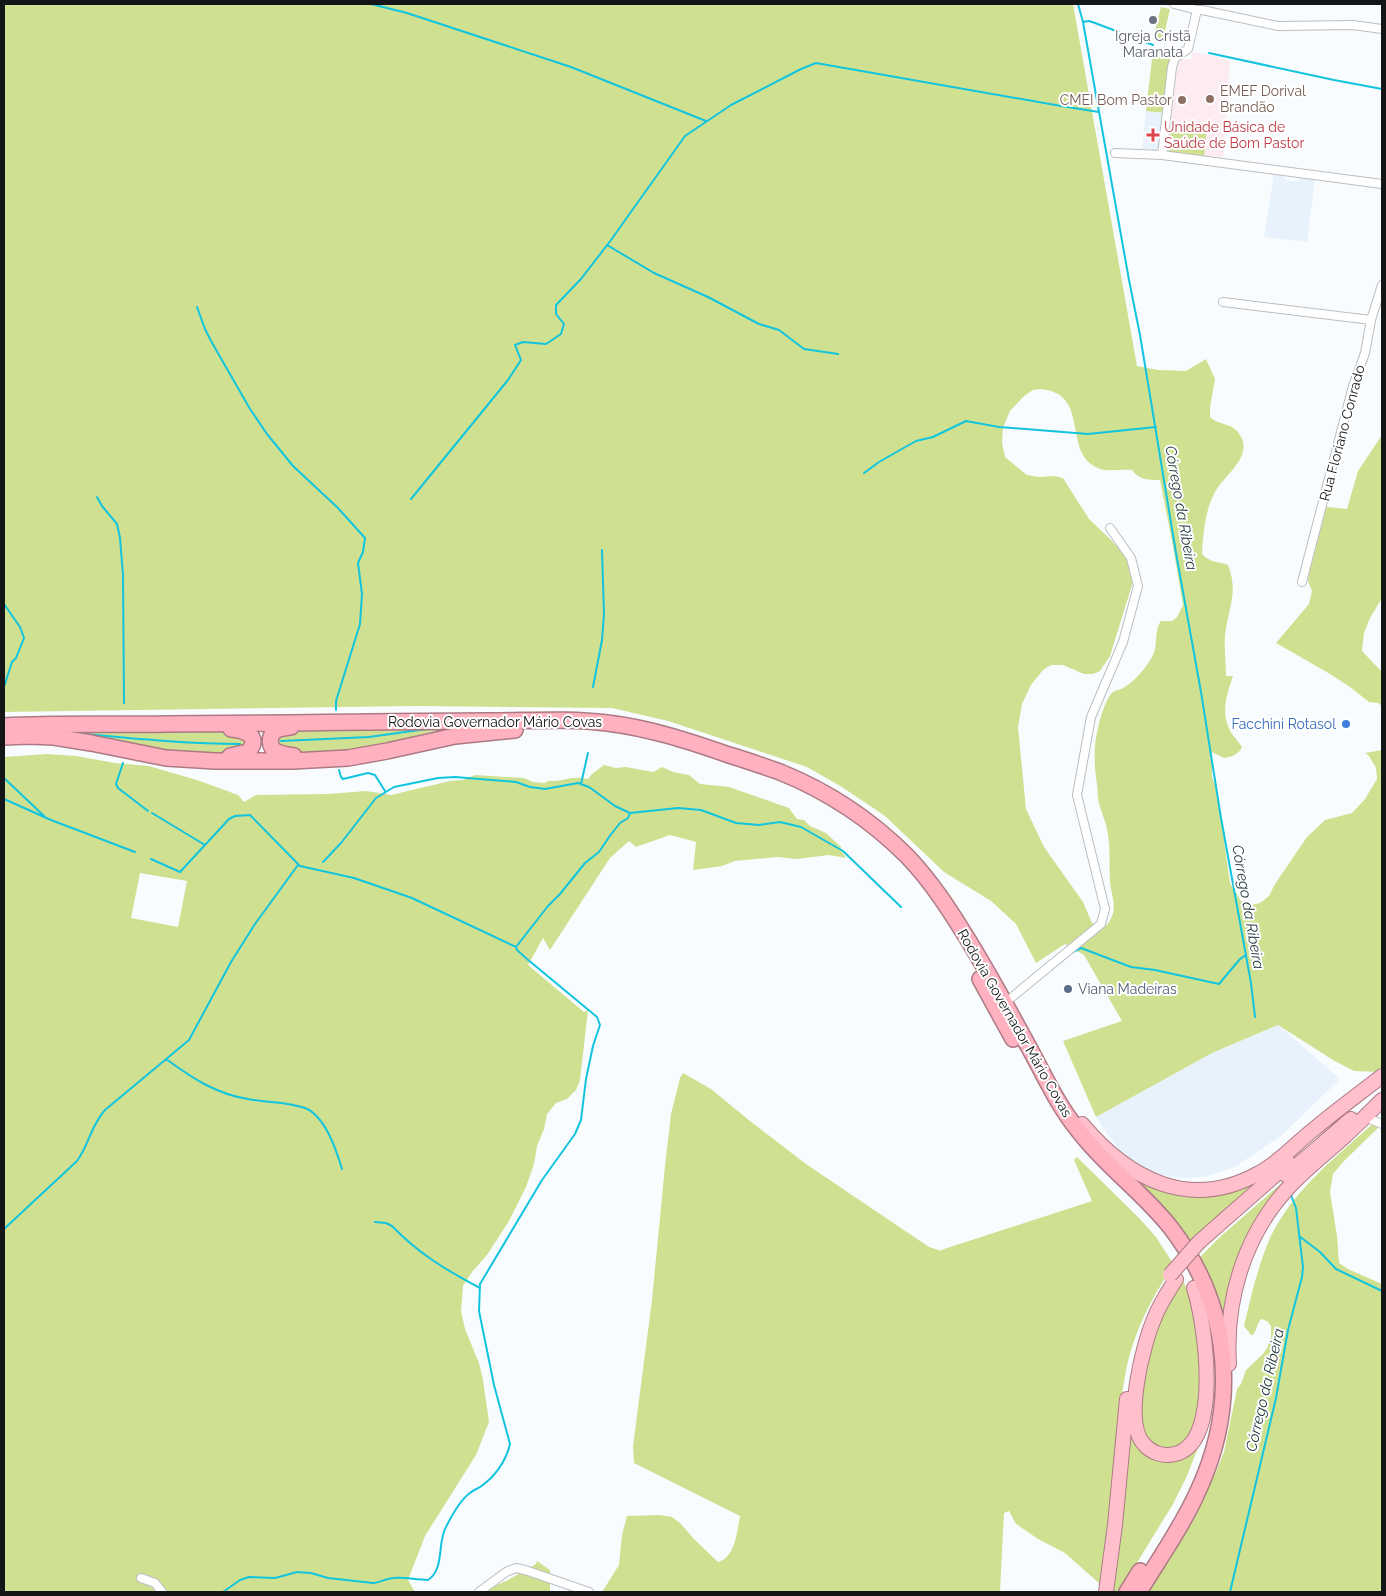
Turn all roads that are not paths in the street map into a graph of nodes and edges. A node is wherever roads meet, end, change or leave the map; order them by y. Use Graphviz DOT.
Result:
graph roads {
  1 [pos="1174,4"];
  2 [pos="1198,8"];
  3 [pos="1382,29"];
  4 [pos="1115,152"];
  5 [pos="1162,155"];
  6 [pos="1382,184"];
  7 [pos="1382,285"];
  8 [pos="1223,302"];
  9 [pos="1371,320"];
  10 [pos="1110,528"];
  11 [pos="1302,582"];
  12 [pos="346,722"];
  13 [pos="164,724"];
  14 [pos="4,726"];
  15 [pos="4,737"];
  16 [pos="166,758"];
  17 [pos="348,758"];
  18 [pos="1006,1002"];
  19 [pos="1022,1034"];
  20 [pos="1382,1076"];
  21 [pos="1382,1082"];
  22 [pos="1382,1091"];
  23 [pos="1382,1100"];
  24 [pos="1365,1117"];
  25 [pos="1382,1124"];
  26 [pos="1202,1244"];
  27 [pos="1173,1277"];
  28 [pos="1194,1288"];
  29 [pos="1220,1426"];
  30 [pos="142,1578"];
  31 [pos="162,1592"];
  32 [pos="479,1592"];
  33 [pos="589,1592"];
  34 [pos="1106,1592"];
  35 [pos="1127,1592"];
  36 [pos="1139,1592"];
  1 -- 2 [label="street"];
  2 -- 3 [label="street"];
  2 -- 5 [label="street"];
  4 -- 5 [label="street"];
  5 -- 6 [label="street"];
  7 -- 9 [label="street, Rua Floriano Conrado"];
  8 -- 9 [label="street"];
  9 -- 11 [label="street, Rua Floriano Conrado"];
  10 -- 18 [label="street"];
  12 -- 13 [label="highway, Rodovia Governador Mário Covas"];
  12 -- 17 [label="highway"];
  12 -- 18 [label="highway, Rodovia Governador Mário Covas"];
  13 -- 14 [label="highway, Rodovia Governador Mário Covas"];
  13 -- 16 [label="highway"];
  15 -- 16 [label="highway, Rodovia Governador Mário Covas"];
  16 -- 17 [label="highway, Rodovia Governador Mário Covas"];
  17 -- 28 [label="highway, Rodovia Governador Mário Covas"];
  18 -- 19 [label="highway, Rodovia Governador Mário Covas"];
  19 -- 20 [label="highway"];
  19 -- 29 [label="highway, Rodovia Governador Mário Covas"];
  21 -- 26 [label="highway"];
  22 -- 26 [label="highway"];
  23 -- 24 [label="highway"];
  24 -- 25 [label="street"];
  24 -- 29 [label="highway"];
  26 -- 27 [label="highway, bridge"];
  27 -- 28 [label="highway"];
  27 -- 34 [label="highway"];
  28 -- 35 [label="highway, Rodovia Governador Mário Covas"];
  29 -- 36 [label="highway, Rodovia Governador Mário Covas"];
  30 -- 31 [label="street"];
  32 -- 33 [label="street"];
}
